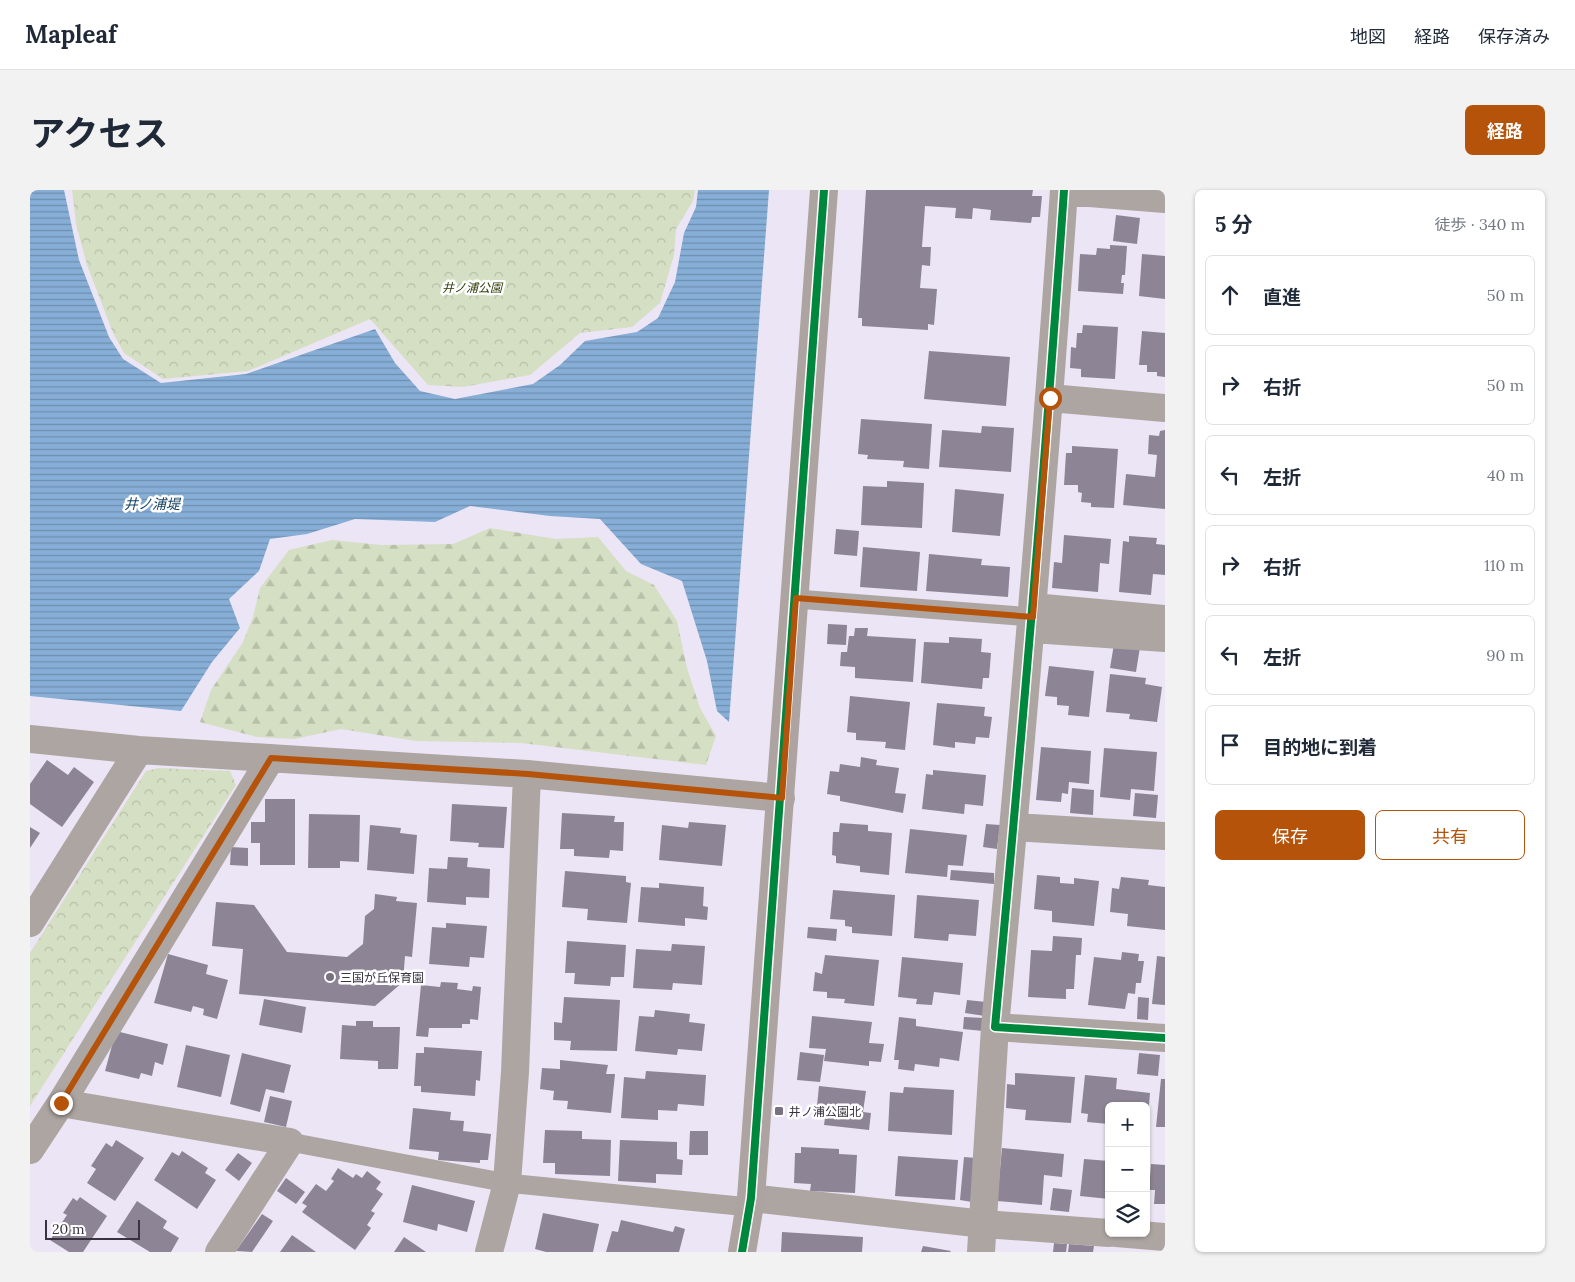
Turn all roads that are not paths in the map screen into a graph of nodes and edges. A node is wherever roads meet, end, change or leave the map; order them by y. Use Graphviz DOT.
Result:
graph roads {
  1 [pos="824,190"];
  2 [pos="1064,191"];
  3 [pos="1165,200"];
  4 [pos="1050,398"];
  5 [pos="1165,408"];
  6 [pos="796,604"];
  7 [pos="1033,618"];
  8 [pos="1165,619"];
  9 [pos="1165,638"];
  10 [pos="30,739"];
  11 [pos="139,750"];
  12 [pos="271,758"];
  13 [pos="528,774"];
  14 [pos="782,798"];
  15 [pos="1014,827"];
  16 [pos="1165,836"];
  17 [pos="30,923"];
  18 [pos="995,1026"];
  19 [pos="1165,1038"];
  20 [pos="61,1103"];
  21 [pos="290,1142"];
  22 [pos="30,1150"];
  23 [pos="507,1183"];
  24 [pos="750,1203"];
  25 [pos="984,1224"];
  26 [pos="1105,1233"];
  27 [pos="1150,1235"];
  28 [pos="1165,1236"];
  29 [pos="219,1252"];
  30 [pos="489,1252"];
  31 [pos="742,1252"];
  32 [pos="981,1252"];
  1 -- 6 [label="street"];
  2 -- 3 [label="street"];
  2 -- 4 [label="street"];
  4 -- 5 [label="street"];
  4 -- 7 [label="street"];
  6 -- 7 [label="lane"];
  6 -- 14 [label="street"];
  7 -- 8 [label="street"];
  7 -- 9 [label="street"];
  7 -- 15 [label="street"];
  10 -- 11 [label="street"];
  11 -- 12 [label="street"];
  11 -- 17 [label="street"];
  12 -- 13 [label="street"];
  12 -- 20 [label="street"];
  13 -- 14 [label="street"];
  13 -- 23 [label="street"];
  14 -- 24 [label="street"];
  15 -- 16 [label="street"];
  15 -- 18 [label="street"];
  18 -- 19 [label="street"];
  18 -- 25 [label="street"];
  20 -- 21 [label="street"];
  20 -- 22 [label="street"];
  21 -- 23 [label="lane"];
  21 -- 29 [label="street"];
  23 -- 24 [label="lane"];
  23 -- 30 [label="street"];
  24 -- 25 [label="street"];
  24 -- 31 [label="street"];
  25 -- 26 [label="street"];
  25 -- 32 [label="street"];
  27 -- 28 [label="street"];
}
